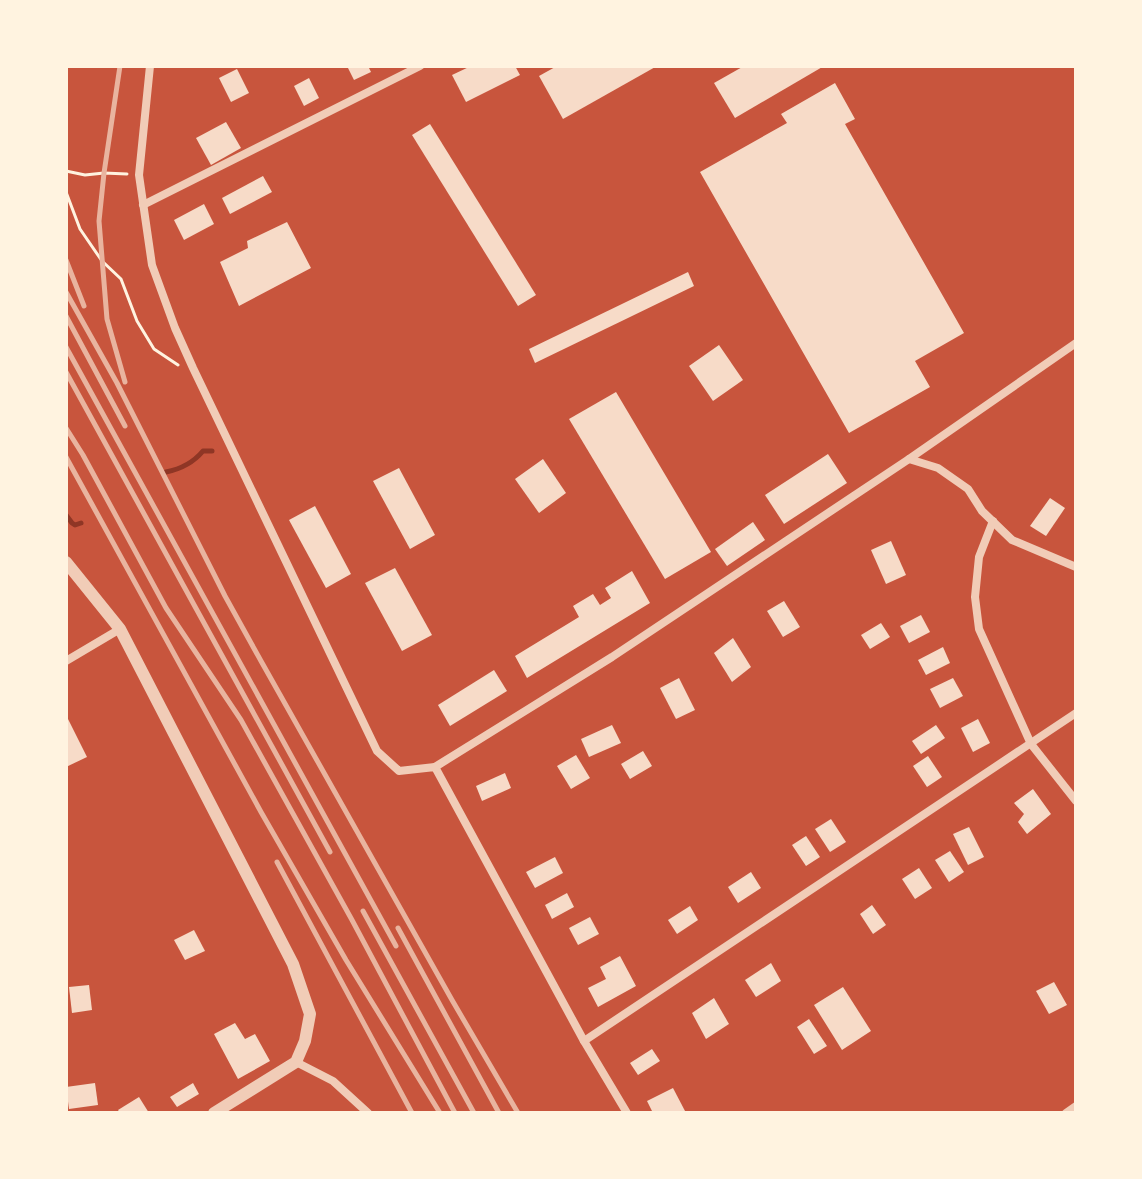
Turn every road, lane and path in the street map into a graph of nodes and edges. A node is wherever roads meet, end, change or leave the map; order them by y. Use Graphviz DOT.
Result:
graph roads {
  1 [pos="150,66"];
  2 [pos="420,66"];
  3 [pos="66,171"];
  4 [pos="139,175"];
  5 [pos="66,192"];
  6 [pos="143,205"];
  7 [pos="1076,343"];
  8 [pos="193,368"];
  9 [pos="909,459"];
  10 [pos="993,521"];
  11 [pos="66,562"];
  12 [pos="1076,567"];
  13 [pos="120,629"];
  14 [pos="66,661"];
  15 [pos="1076,713"];
  16 [pos="1031,744"];
  17 [pos="435,767"];
  18 [pos="1076,801"];
  19 [pos="584,1041"];
  20 [pos="296,1062"];
  21 [pos="1076,1106"];
  22 [pos="214,1113"];
  23 [pos="368,1113"];
  24 [pos="627,1113"];
  25 [pos="1066,1113"];
  1 -- 4 [label="street"];
  2 -- 6 [label="street"];
  3 -- 4 [label="path"];
  4 -- 6 [label="street"];
  5 -- 8 [label="path"];
  6 -- 8 [label="street"];
  7 -- 9 [label="street"];
  8 -- 17 [label="street"];
  9 -- 10 [label="street"];
  9 -- 17 [label="street"];
  10 -- 12 [label="street"];
  10 -- 16 [label="street"];
  11 -- 13 [label="street"];
  13 -- 14 [label="street"];
  13 -- 20 [label="street"];
  15 -- 16 [label="street"];
  16 -- 18 [label="street"];
  16 -- 19 [label="street"];
  17 -- 19 [label="street"];
  19 -- 24 [label="street"];
  20 -- 22 [label="street"];
  20 -- 23 [label="street"];
  21 -- 25 [label="street"];
}
